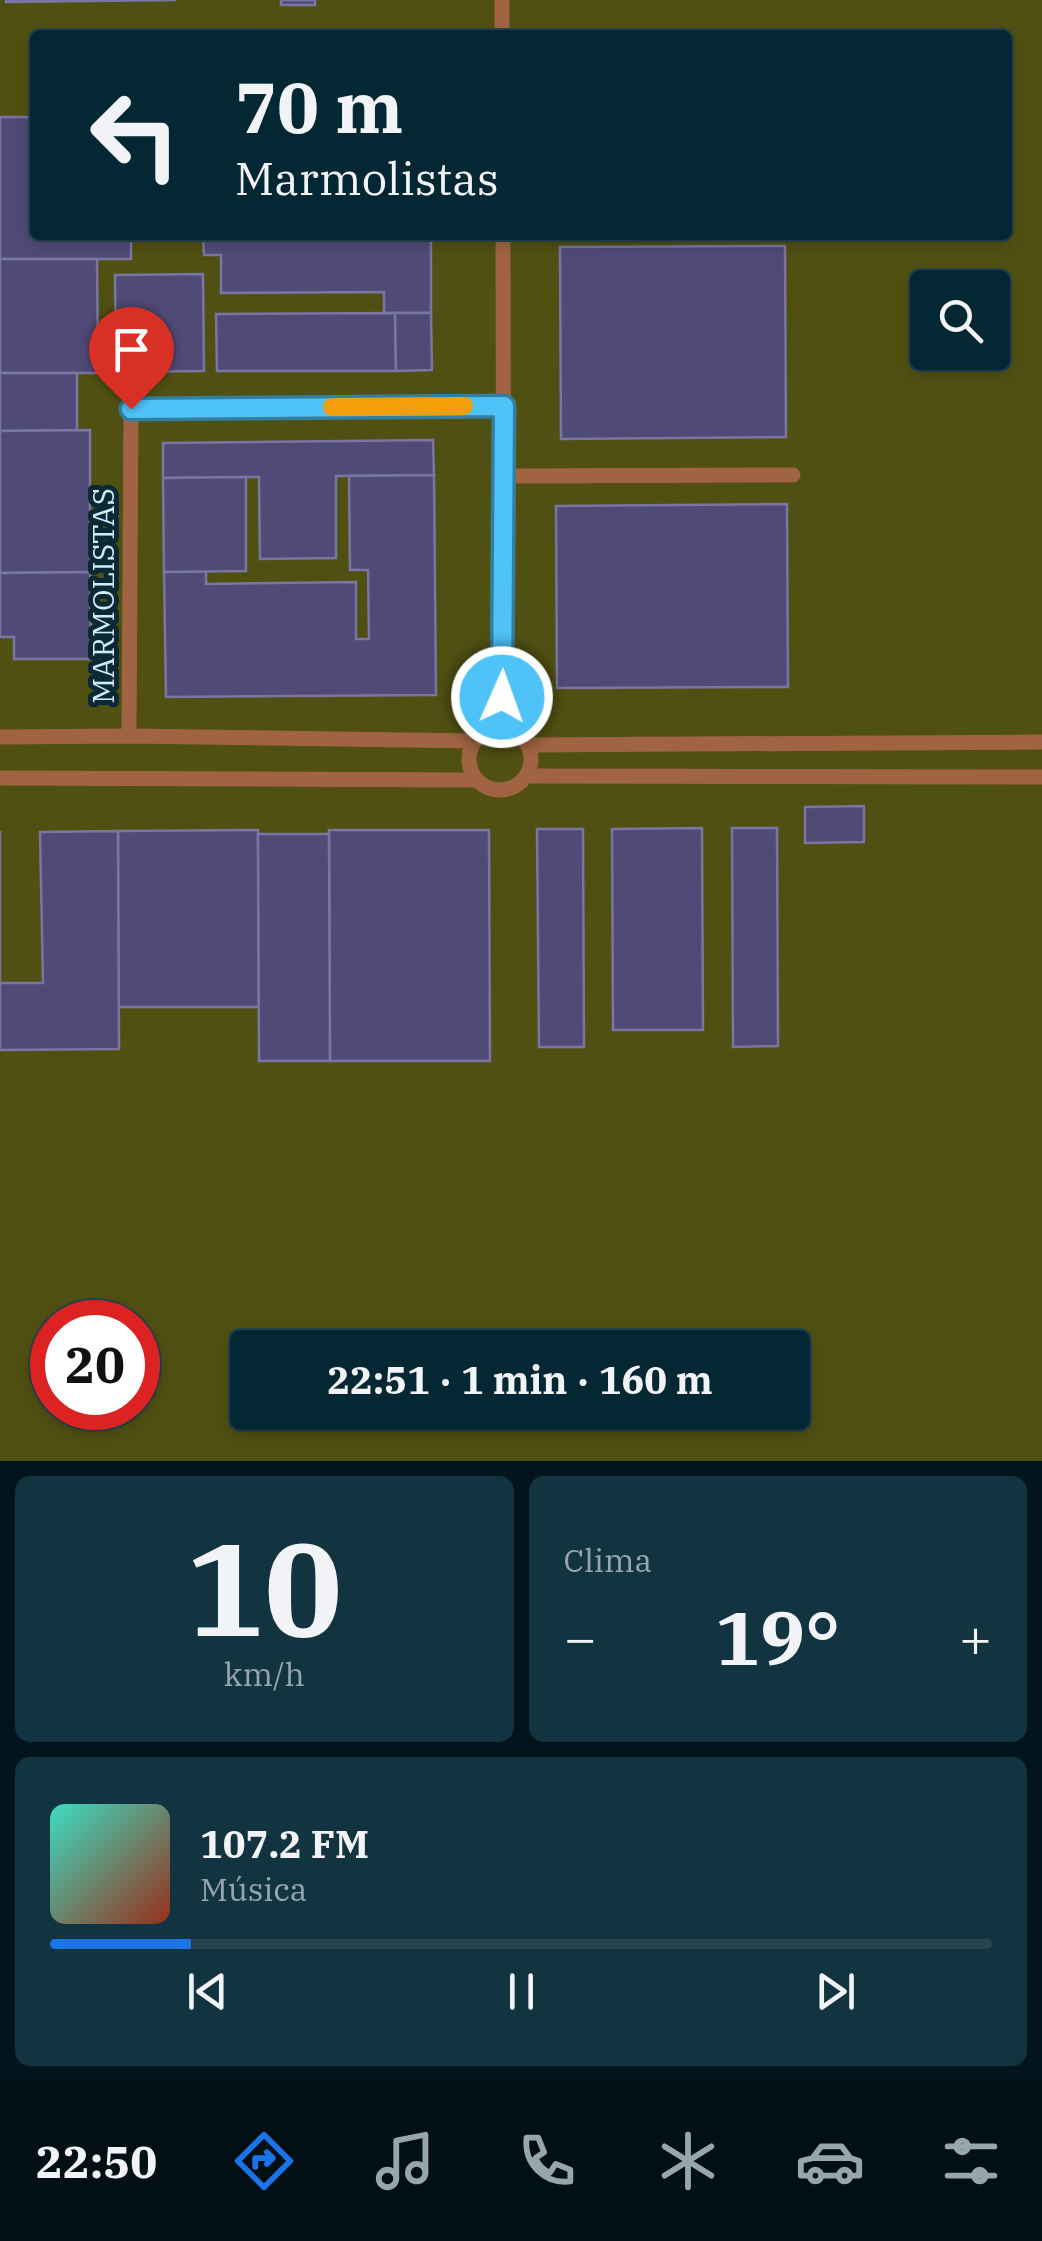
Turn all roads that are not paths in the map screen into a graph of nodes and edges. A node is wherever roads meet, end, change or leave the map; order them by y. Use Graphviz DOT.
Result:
graph roads {
  1 [pos="502,0"];
  2 [pos="502,30"];
  3 [pos="503,240"];
  4 [pos="504,406"];
  5 [pos="793,475"];
  6 [pos="504,476"];
  7 [pos="500,728"];
  8 [pos="129,736"];
  9 [pos="0,737"];
  10 [pos="474,741"];
  11 [pos="1042,742"];
  12 [pos="528,745"];
  13 [pos="526,776"];
  14 [pos="1042,777"];
  15 [pos="0,778"];
  16 [pos="477,780"];
  1 -- 2 [label="lane"];
  3 -- 4 [label="lane"];
  4 -- 6 [label="lane"];
  4 -- 8 [label="lane, MARMOLISTAS"];
  5 -- 6 [label="lane"];
  6 -- 7 [label="lane"];
  7 -- 10 [label="lane"];
  7 -- 12 [label="lane"];
  8 -- 9 [label="lane"];
  8 -- 10 [label="lane"];
  10 -- 16 [label="lane"];
  11 -- 12 [label="lane"];
  12 -- 13 [label="lane"];
  13 -- 14 [label="lane"];
  13 -- 16 [label="lane"];
  15 -- 16 [label="lane"];
}
